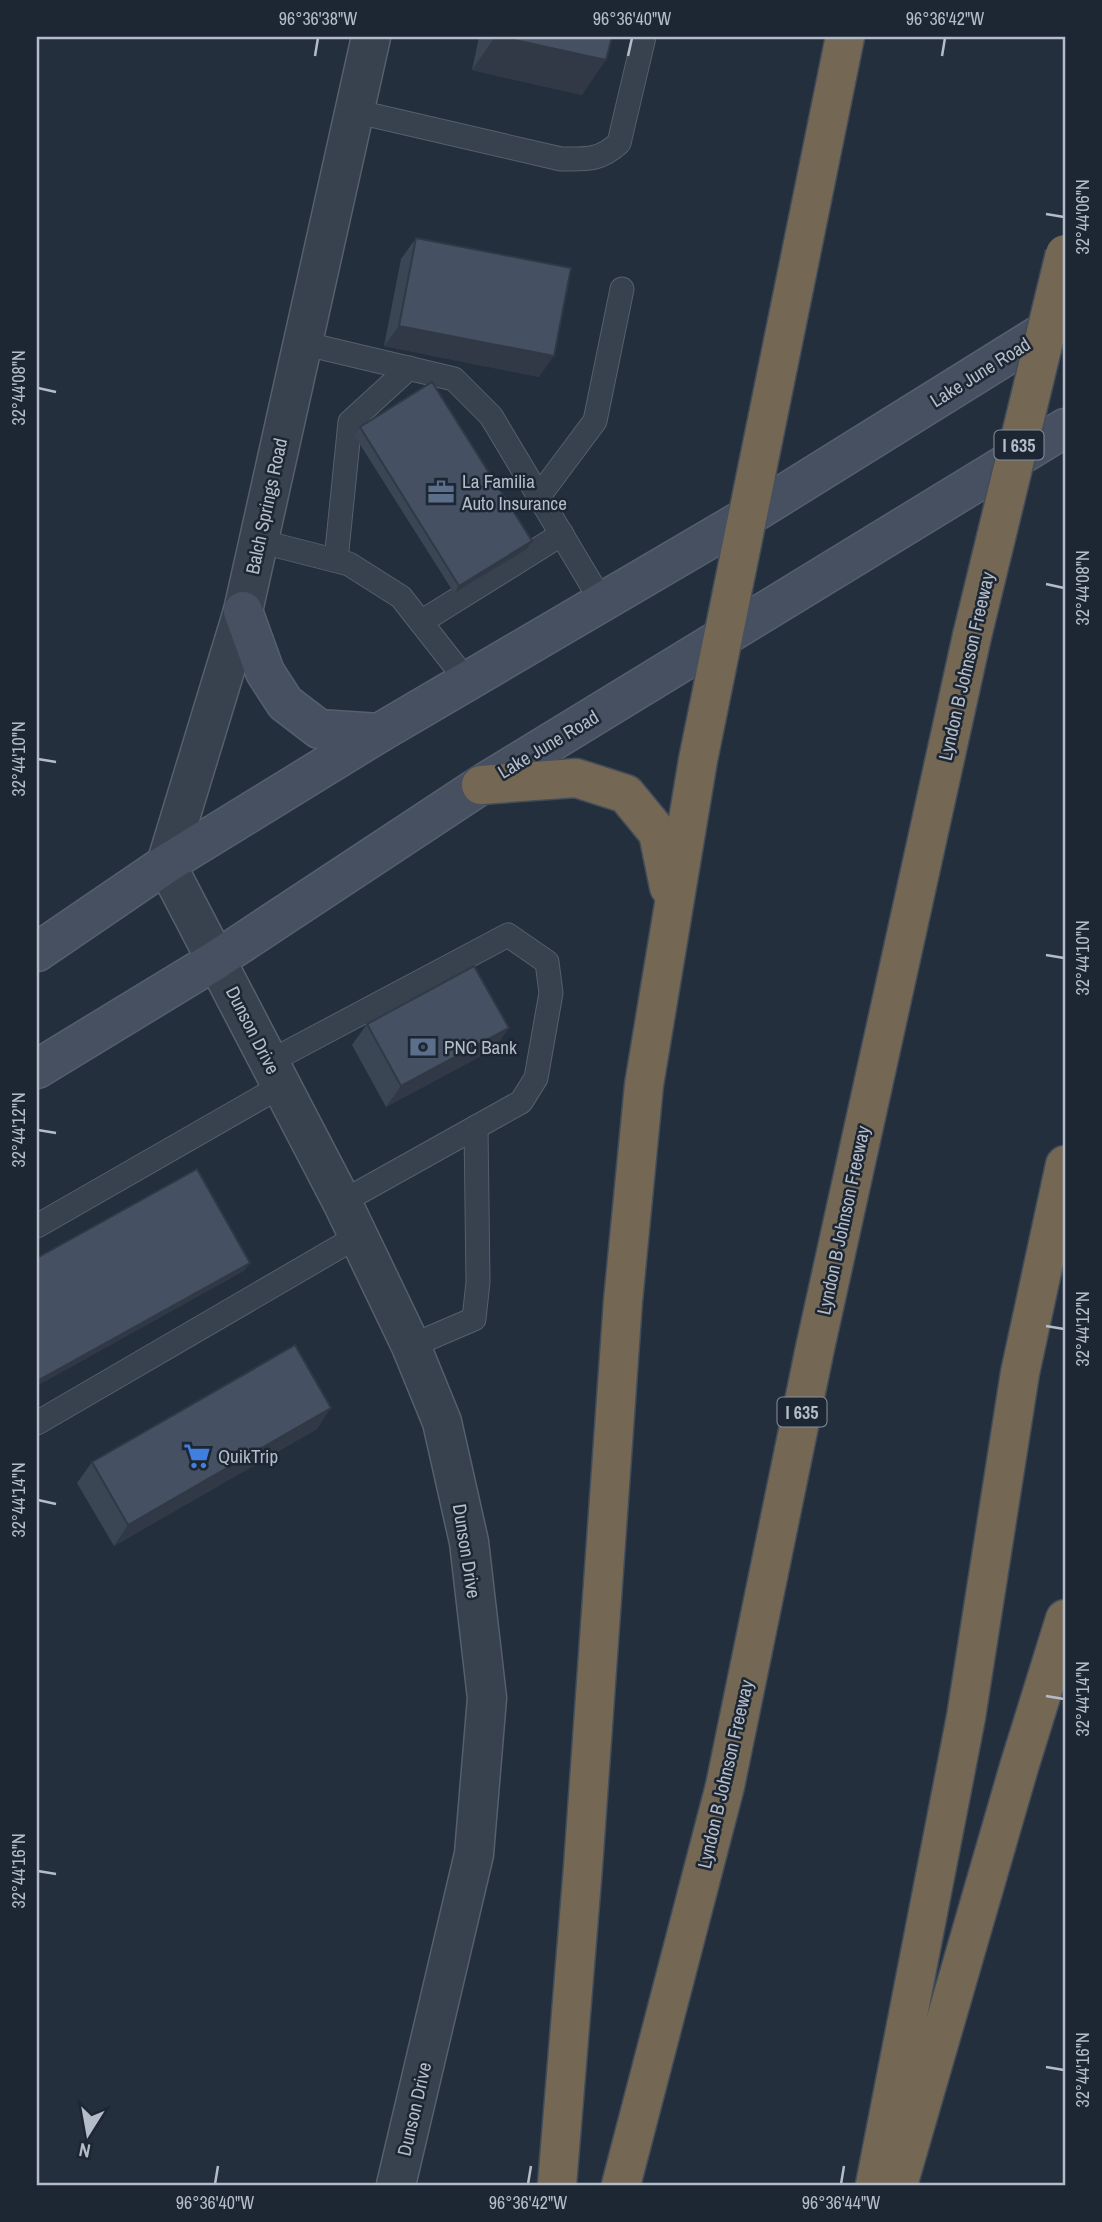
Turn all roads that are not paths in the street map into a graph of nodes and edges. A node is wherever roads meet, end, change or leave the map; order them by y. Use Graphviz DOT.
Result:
graph roads {
  1 [pos="371,37"];
  2 [pos="645,37"];
  3 [pos="845,37"];
  4 [pos="354,111"];
  5 [pos="1065,254"];
  6 [pos="622,289"];
  7 [pos="1065,319"];
  8 [pos="302,343"];
  9 [pos="409,368"];
  10 [pos="1065,428"];
  11 [pos="539,496"];
  12 [pos="747,517"];
  13 [pos="562,534"];
  14 [pos="259,541"];
  15 [pos="336,560"];
  16 [pos="602,602"];
  17 [pos="243,611"];
  18 [pos="421,622"];
  19 [pos="723,639"];
  20 [pos="467,681"];
  21 [pos="379,733"];
  22 [pos="481,785"];
  23 [pos="166,864"];
  24 [pos="673,908"];
  25 [pos="37,952"];
  26 [pos="216,960"];
  27 [pos="37,1069"];
  28 [pos="275,1074"];
  29 [pos="476,1127"];
  30 [pos="1065,1165"];
  31 [pos="342,1202"];
  32 [pos="37,1226"];
  33 [pos="358,1236"];
  34 [pos="411,1346"];
  35 [pos="37,1423"];
  36 [pos="1065,1619"];
  37 [pos="396,2185"];
  38 [pos="557,2185"];
  39 [pos="621,2185"];
  40 [pos="875,2185"];
  41 [pos="898,2185"];
  1 -- 4 [label="street, Balch Springs Road"];
  2 -- 4 [label="lane"];
  3 -- 12 [label="highway"];
  4 -- 8 [label="street, Balch Springs Road"];
  5 -- 39 [label="highway, Lyndon B Johnson Freeway / I 635, bridge"];
  6 -- 11 [label="lane"];
  7 -- 12 [label="main road, Lake June Road"];
  8 -- 9 [label="lane"];
  8 -- 14 [label="street, Balch Springs Road"];
  9 -- 11 [label="lane"];
  9 -- 15 [label="lane"];
  10 -- 19 [label="main road, Lake June Road"];
  11 -- 13 [label="lane"];
  12 -- 16 [label="main road, Lake June Road"];
  12 -- 19 [label="highway"];
  13 -- 16 [label="lane"];
  13 -- 18 [label="lane"];
  14 -- 15 [label="lane"];
  14 -- 17 [label="street, Balch Springs Road"];
  15 -- 18 [label="lane"];
  16 -- 20 [label="main road, Lake June Road"];
  17 -- 21 [label="main road"];
  17 -- 23 [label="street, Balch Springs Road"];
  18 -- 20 [label="lane"];
  19 -- 22 [label="main road, Lake June Road"];
  19 -- 24 [label="highway"];
  20 -- 21 [label="main road, Lake June Road"];
  21 -- 23 [label="main road, Lake June Road"];
  22 -- 24 [label="highway"];
  22 -- 26 [label="main road, Lake June Road"];
  23 -- 25 [label="main road, Lake June Road"];
  23 -- 26 [label="street"];
  24 -- 38 [label="highway"];
  26 -- 27 [label="main road, Lake June Road"];
  26 -- 28 [label="street, Dunson Drive"];
  28 -- 29 [label="lane"];
  28 -- 31 [label="street, Dunson Drive"];
  28 -- 32 [label="lane"];
  29 -- 31 [label="lane"];
  29 -- 34 [label="lane"];
  30 -- 40 [label="highway"];
  31 -- 33 [label="street, Dunson Drive"];
  33 -- 34 [label="street, Dunson Drive"];
  33 -- 35 [label="lane"];
  34 -- 37 [label="street, Dunson Drive"];
  36 -- 41 [label="highway"];
}
